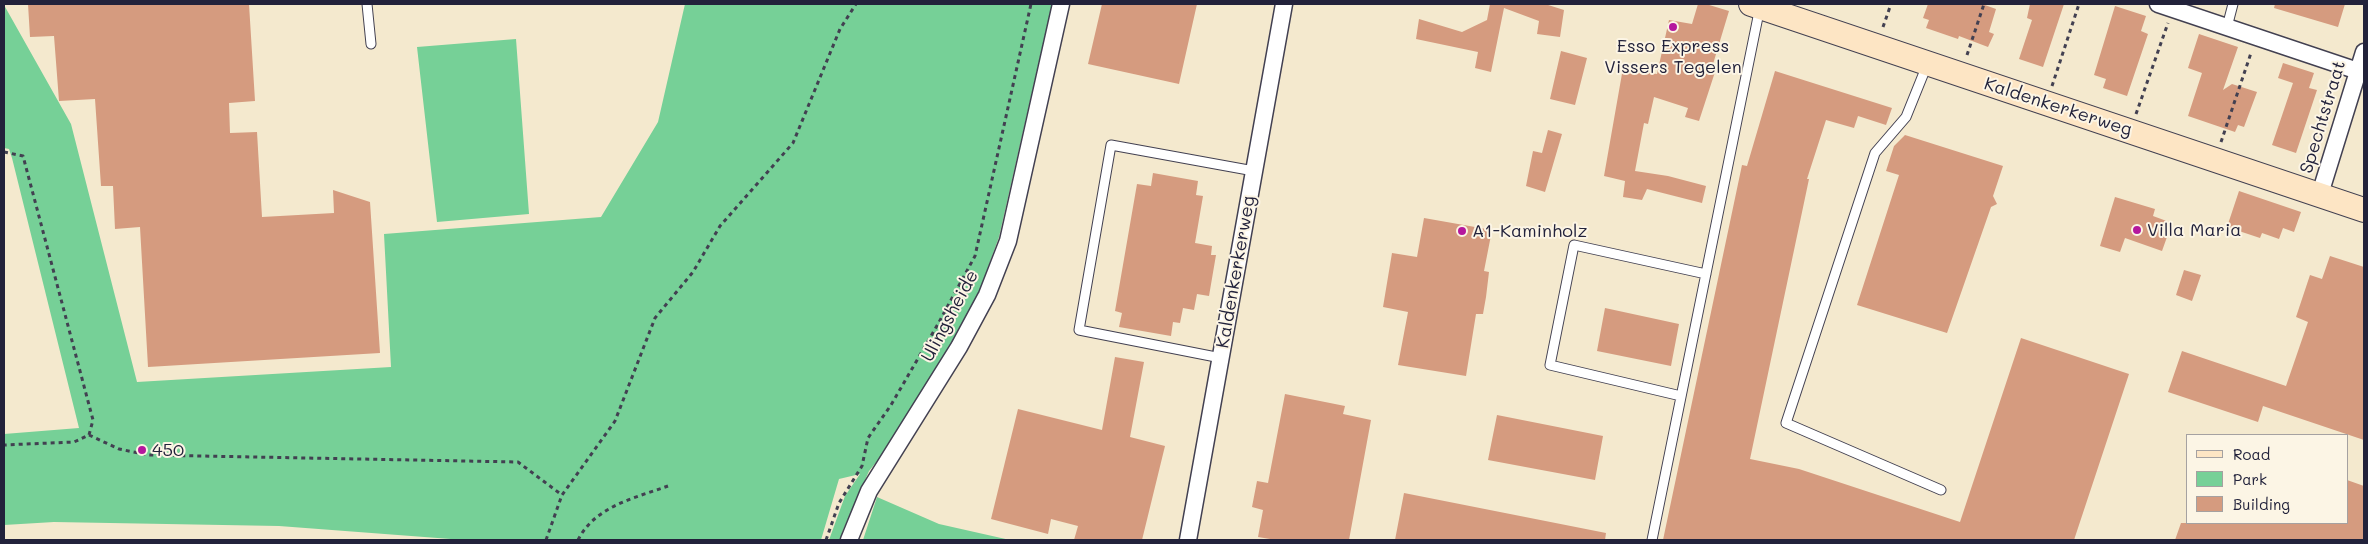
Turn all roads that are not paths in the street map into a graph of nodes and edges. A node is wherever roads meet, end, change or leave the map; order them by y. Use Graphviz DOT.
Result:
graph roads {
  1 [pos="367,4"];
  2 [pos="1061,4"];
  3 [pos="1284,4"];
  4 [pos="2233,4"];
  5 [pos="1755,5"];
  6 [pos="2165,6"];
  7 [pos="2226,27"];
  8 [pos="371,44"];
  9 [pos="2364,52"];
  10 [pos="1927,64"];
  11 [pos="2358,71"];
  12 [pos="1254,171"];
  13 [pos="2320,194"];
  14 [pos="2364,210"];
  15 [pos="1706,274"];
  16 [pos="1221,358"];
  17 [pos="1681,396"];
  18 [pos="1941,490"];
  19 [pos="849,540"];
  20 [pos="1188,540"];
  21 [pos="1652,540"];
  1 -- 8 [label="lane"];
  2 -- 19 [label="street, Ulingsheide"];
  3 -- 12 [label="street, Kaldenkerkerweg"];
  4 -- 7 [label="lane"];
  5 -- 10 [label="main road, Kaldenkerkerweg"];
  5 -- 15 [label="lane"];
  6 -- 7 [label="street"];
  7 -- 11 [label="street"];
  9 -- 11 [label="street, Spechtstraat"];
  10 -- 13 [label="main road, Kaldenkerkerweg"];
  10 -- 18 [label="lane"];
  11 -- 13 [label="street, Spechtstraat"];
  12 -- 16 [label="street, Kaldenkerkerweg"];
  12 -- 16 [label="lane"];
  13 -- 14 [label="main road, Kaldenkerkerweg"];
  15 -- 17 [label="lane"];
  15 -- 17 [label="lane"];
  16 -- 20 [label="street, Kaldenkerkerweg"];
  17 -- 21 [label="lane"];
}
